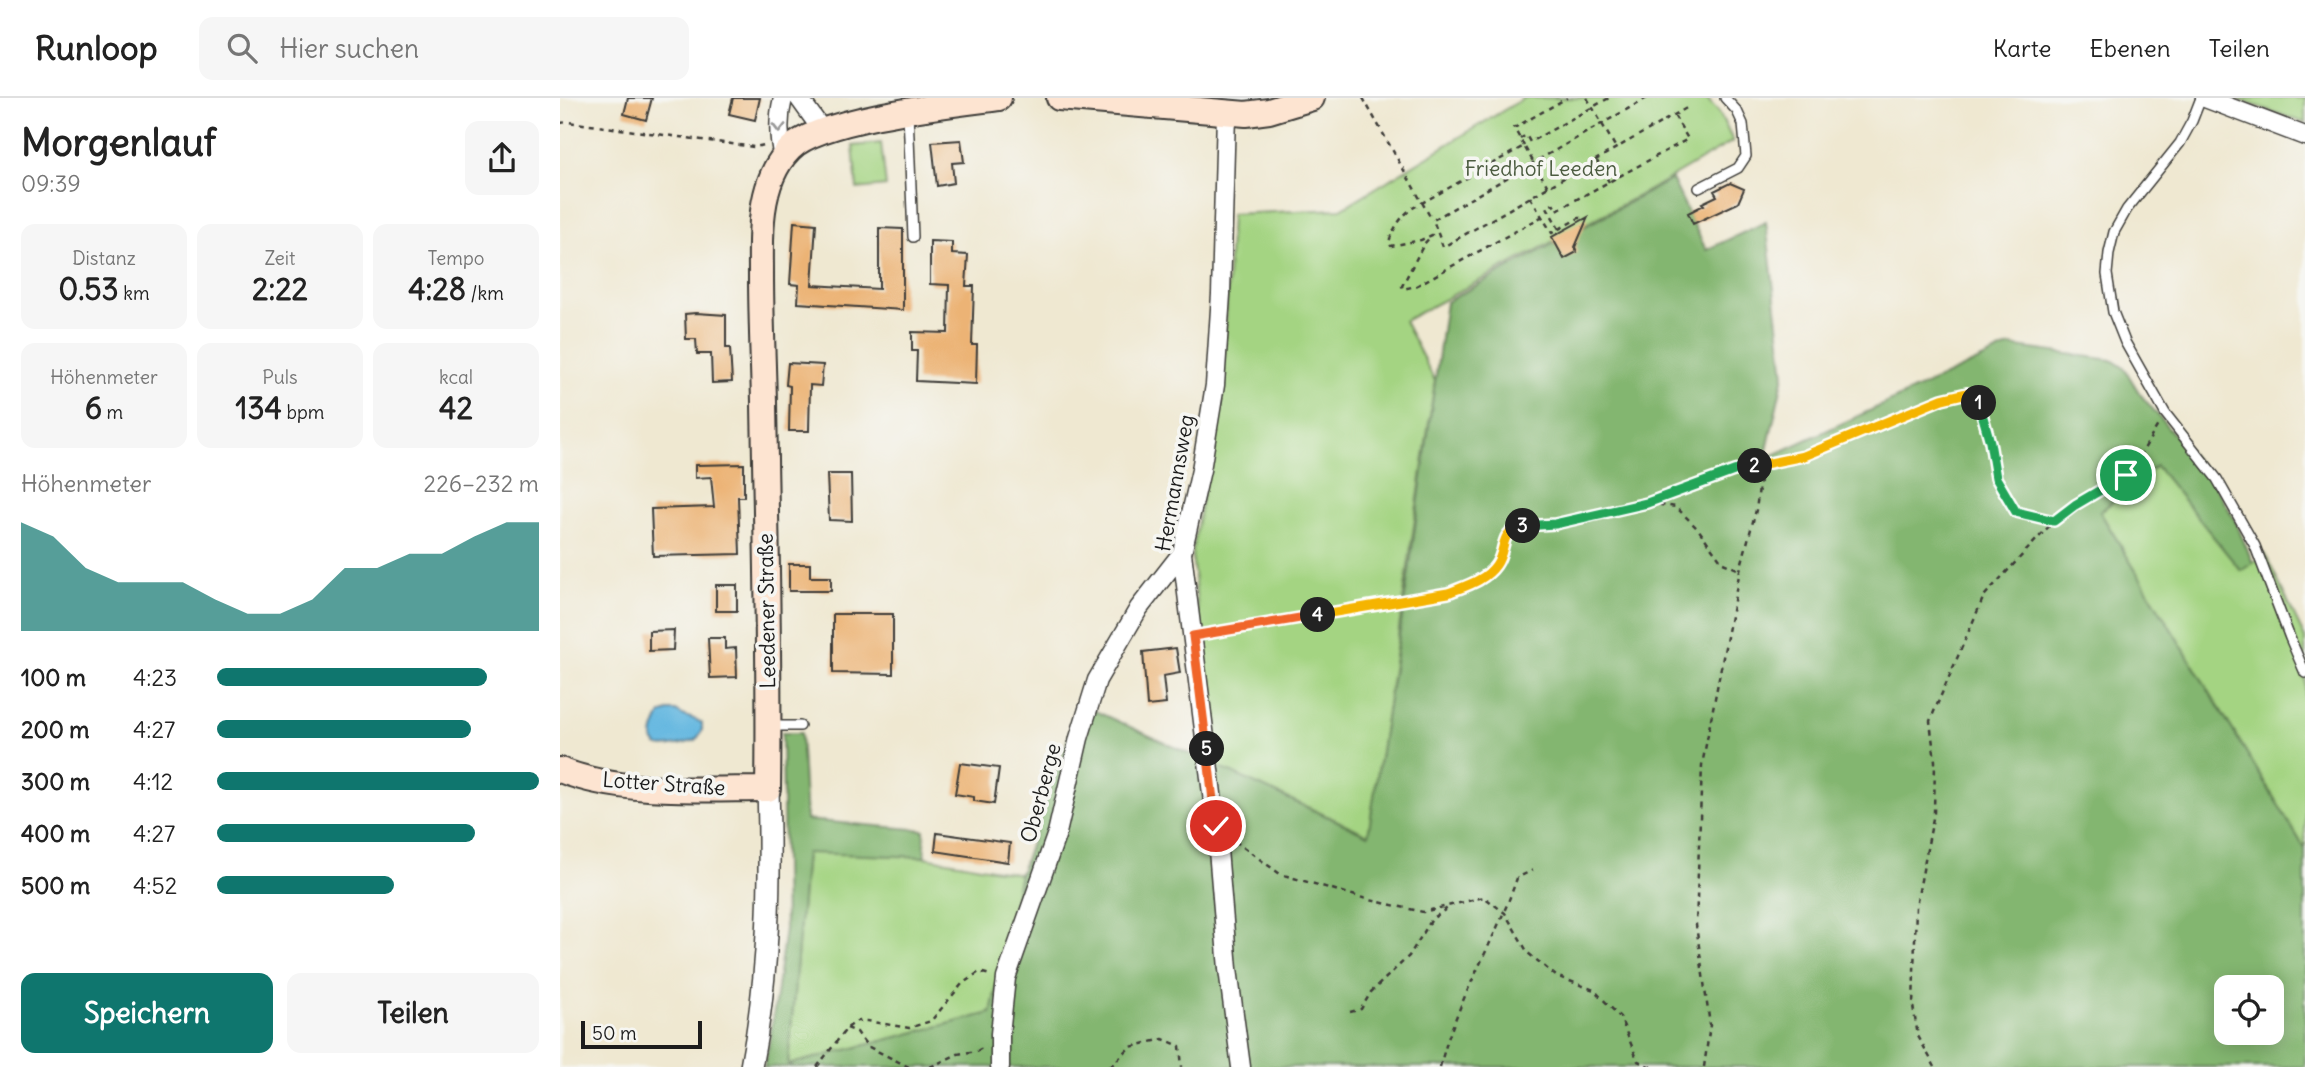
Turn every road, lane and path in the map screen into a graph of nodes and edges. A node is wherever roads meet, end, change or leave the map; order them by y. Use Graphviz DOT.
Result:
graph roads {
  1 [pos="783,98"];
  2 [pos="799,98"];
  3 [pos="999,98"];
  4 [pos="1059,98"];
  5 [pos="1312,98"];
  6 [pos="1363,98"];
  7 [pos="1567,98"];
  8 [pos="1587,98"];
  9 [pos="1609,98"];
  10 [pos="1647,98"];
  11 [pos="1725,98"];
  12 [pos="2203,98"];
  13 [pos="1690,106"];
  14 [pos="1592,107"];
  15 [pos="908,111"];
  16 [pos="1226,114"];
  17 [pos="1674,115"];
  18 [pos="560,123"];
  19 [pos="1602,124"];
  20 [pos="822,130"];
  21 [pos="2305,136"];
  22 [pos="1520,139"];
  23 [pos="1524,146"];
  24 [pos="1616,148"];
  25 [pos="781,150"];
  26 [pos="1596,160"];
  27 [pos="1534,162"];
  28 [pos="1609,182"];
  29 [pos="1548,187"];
  30 [pos="1699,188"];
  31 [pos="1530,197"];
  32 [pos="1422,203"];
  33 [pos="1543,216"];
  34 [pos="1585,218"];
  35 [pos="1433,220"];
  36 [pos="1559,229"];
  37 [pos="1437,233"];
  38 [pos="1432,235"];
  39 [pos="913,237"];
  40 [pos="2165,413"];
  41 [pos="1762,465"];
  42 [pos="1647,503"];
  43 [pos="2054,521"];
  44 [pos="1182,553"];
  45 [pos="1740,570"];
  46 [pos="1193,636"];
  47 [pos="2305,673"];
  48 [pos="769,726"];
  49 [pos="800,726"];
  50 [pos="560,770"];
  51 [pos="768,789"];
  52 [pos="1216,826"];
  53 [pos="1533,870"];
  54 [pos="1451,905"];
  55 [pos="1505,914"];
  56 [pos="1006,978"];
  57 [pos="1350,1012"];
  58 [pos="847,1028"];
  59 [pos="1000,1034"];
  60 [pos="751,1067"];
  61 [pos="817,1067"];
  62 [pos="909,1067"];
  63 [pos="930,1067"];
  64 [pos="1000,1067"];
  65 [pos="1110,1067"];
  66 [pos="1182,1067"];
  67 [pos="1241,1067"];
  68 [pos="1440,1067"];
  69 [pos="1651,1067"];
  70 [pos="1704,1067"];
  71 [pos="1934,1067"];
  1 -- 25 [label="street, one-way"];
  2 -- 20 [label="street"];
  3 -- 15 [label="main road"];
  4 -- 16 [label="main road"];
  5 -- 16 [label="main road"];
  6 -- 32 [label="path"];
  7 -- 22 [label="path"];
  8 -- 14 [label="path"];
  9 -- 14 [label="path"];
  10 -- 19 [label="path"];
  11 -- 30 [label="lane"];
  12 -- 21 [label="street"];
  12 -- 40 [label="lane"];
  13 -- 17 [label="path"];
  14 -- 19 [label="path"];
  14 -- 22 [label="path"];
  15 -- 20 [label="main road"];
  15 -- 39 [label="lane"];
  16 -- 44 [label="street, Hermannsweg"];
  17 -- 24 [label="path"];
  17 -- 28 [label="path"];
  18 -- 25 [label="path"];
  19 -- 24 [label="path"];
  19 -- 27 [label="path"];
  20 -- 25 [label="main road"];
  22 -- 23 [label="path"];
  23 -- 27 [label="path"];
  23 -- 32 [label="path"];
  24 -- 26 [label="path"];
  25 -- 48 [label="main road, Leedener Straße"];
  26 -- 28 [label="path"];
  26 -- 29 [label="path"];
  27 -- 29 [label="path"];
  27 -- 35 [label="path"];
  28 -- 36 [label="path"];
  29 -- 31 [label="path"];
  31 -- 33 [label="path"];
  31 -- 37 [label="path"];
  32 -- 35 [label="path"];
  32 -- 38 [label="path"];
  33 -- 36 [label="path"];
  33 -- 38 [label="path"];
  34 -- 36 [label="path"];
  35 -- 37 [label="path"];
  37 -- 38 [label="path"];
  40 -- 43 [label="path"];
  40 -- 47 [label="lane"];
  41 -- 42 [label="path"];
  41 -- 43 [label="path"];
  41 -- 45 [label="path"];
  42 -- 45 [label="path"];
  42 -- 46 [label="path"];
  43 -- 71 [label="path"];
  44 -- 46 [label="street, Hermannsweg"];
  44 -- 56 [label="street, Oberberge"];
  45 -- 70 [label="path"];
  46 -- 52 [label="street, Hermannsweg"];
  48 -- 49 [label="lane"];
  48 -- 51 [label="main road, Leedener Straße"];
  50 -- 51 [label="main road, Lotter Straße"];
  51 -- 60 [label="street, Leedener Straße"];
  52 -- 54 [label="path"];
  52 -- 67 [label="street, Hermannsweg"];
  53 -- 55 [label="path"];
  54 -- 55 [label="path"];
  54 -- 57 [label="path"];
  55 -- 68 [label="path"];
  55 -- 69 [label="path"];
  56 -- 58 [label="path"];
  56 -- 59 [label="street, Oberberge"];
  58 -- 61 [label="path"];
  58 -- 62 [label="path"];
  59 -- 63 [label="path"];
  59 -- 64 [label="street, Oberberge"];
  65 -- 66 [label="path"];
}
